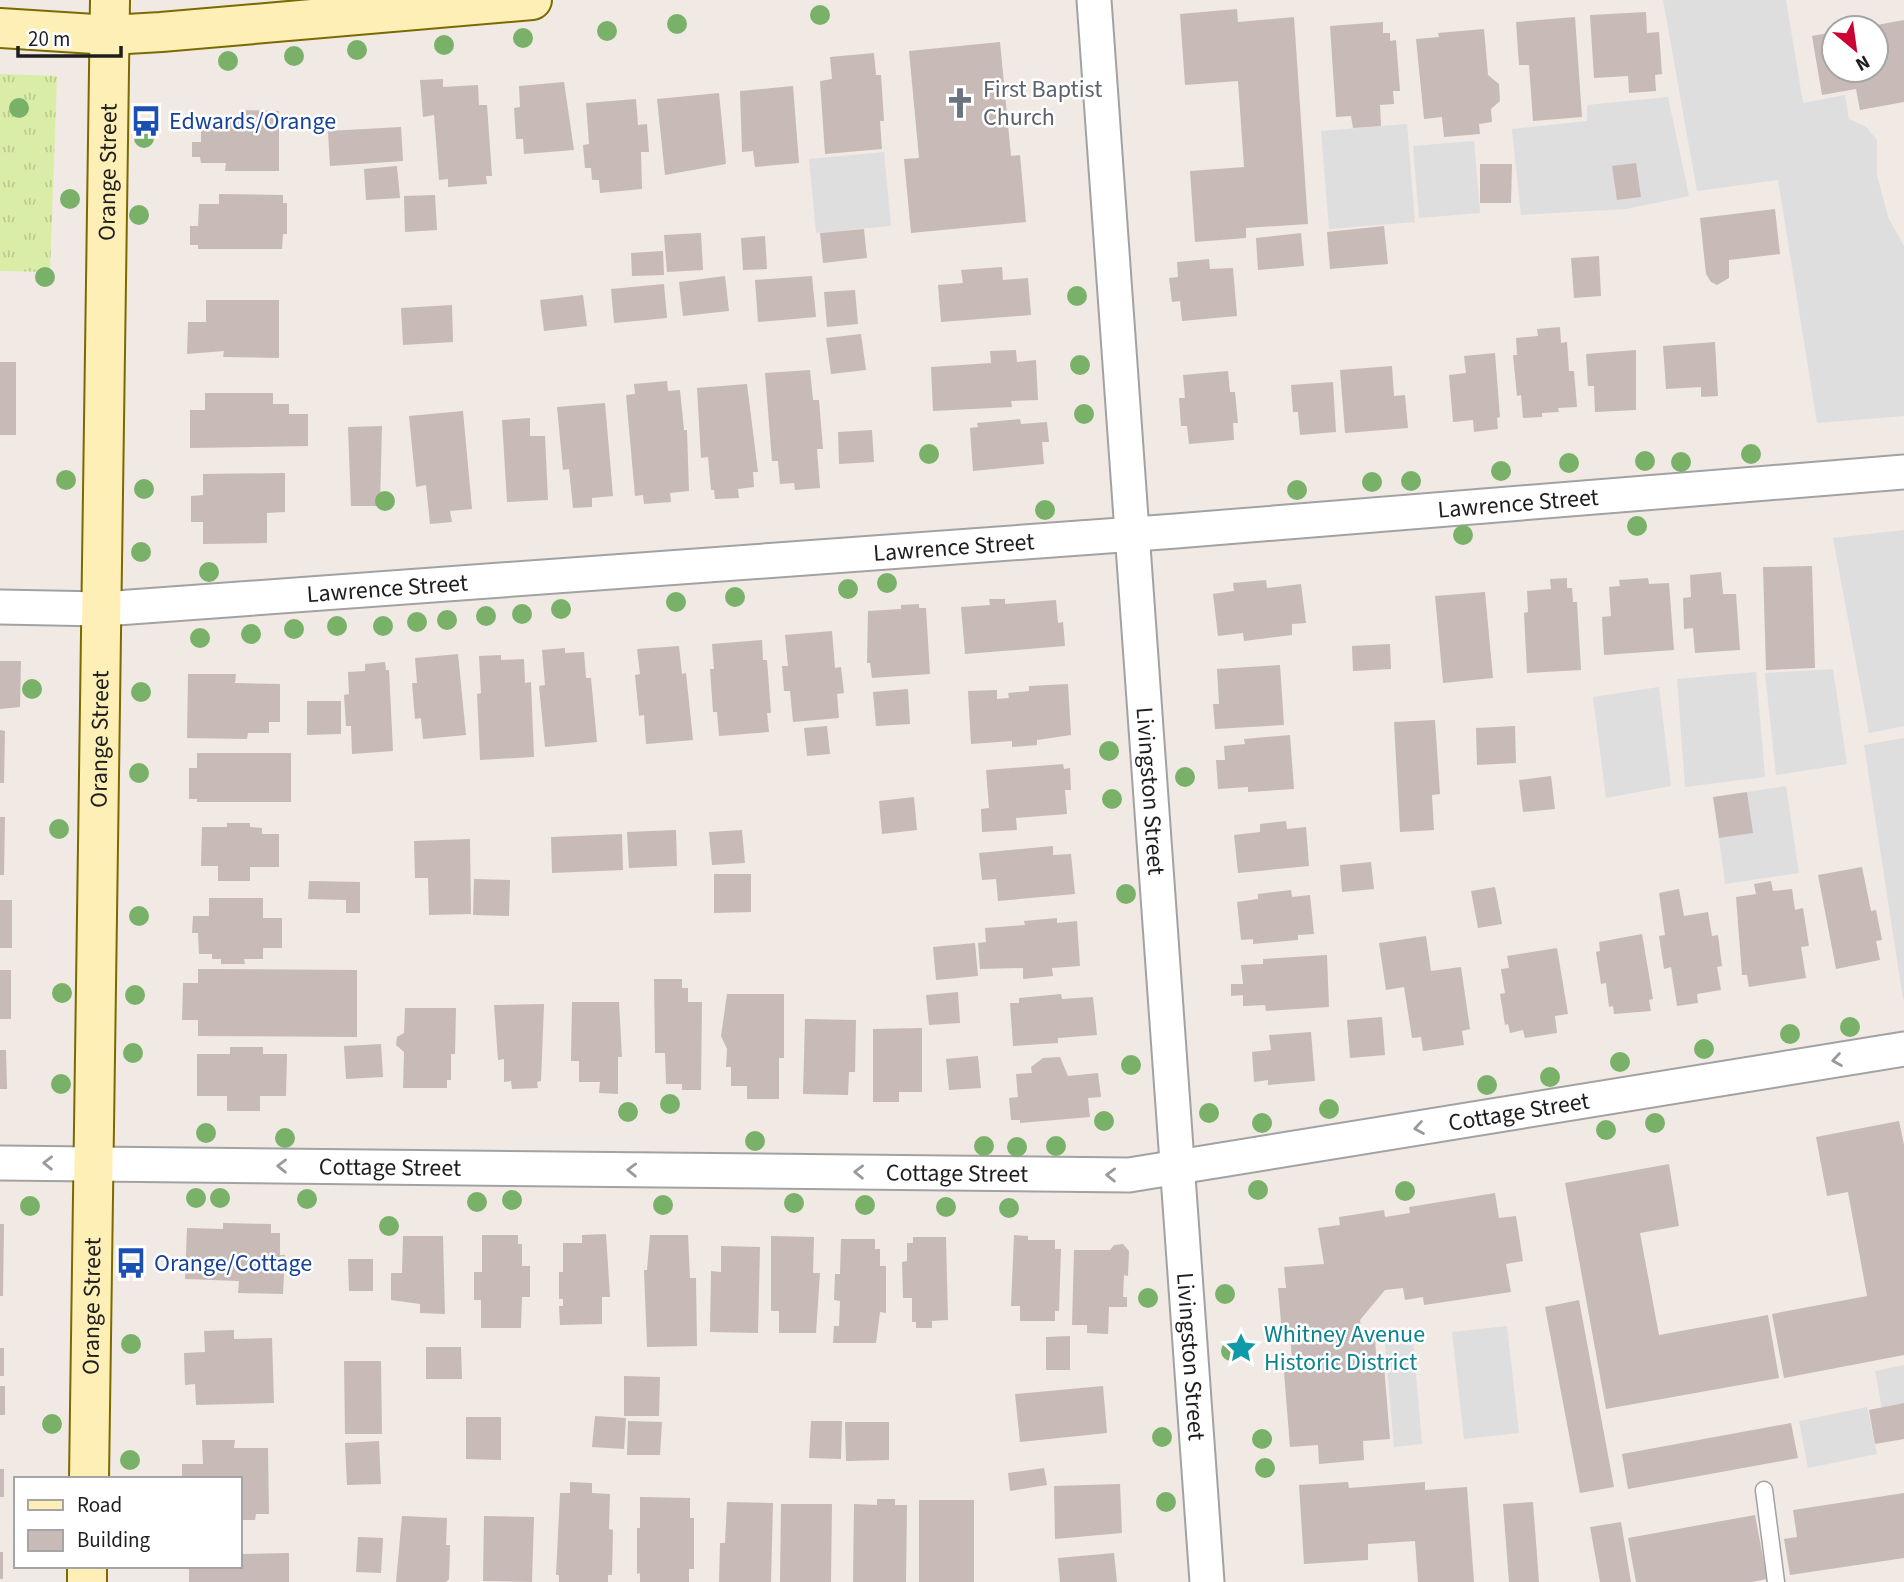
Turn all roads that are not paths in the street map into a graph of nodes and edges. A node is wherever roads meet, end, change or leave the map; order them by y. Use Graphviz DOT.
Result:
graph roads {
  1 [pos="532,0"];
  2 [pos="1094,0"];
  3 [pos="110,18"];
  4 [pos="0,28"];
  5 [pos="1904,472"];
  6 [pos="1130,535"];
  7 [pos="0,607"];
  8 [pos="103,609"];
  9 [pos="1904,1049"];
  10 [pos="0,1163"];
  11 [pos="96,1164"];
  12 [pos="1179,1168"];
  13 [pos="89,1477"];
  14 [pos="1764,1490"];
  15 [pos="1207,1582"];
  16 [pos="1776,1582"];
  1 -- 3 [label="main road"];
  2 -- 6 [label="street, Livingston Street"];
  3 -- 4 [label="main road"];
  3 -- 8 [label="main road, Orange Street"];
  5 -- 6 [label="street, Lawrence Street"];
  6 -- 8 [label="street, Lawrence Street"];
  6 -- 12 [label="street, Livingston Street"];
  7 -- 8 [label="street, Lawrence Street"];
  8 -- 11 [label="main road, Orange Street"];
  9 -- 12 [label="street, Cottage Street, one-way"];
  11 -- 10 [label="street, Cottage Street, one-way"];
  12 -- 11 [label="street, Cottage Street, one-way"];
  11 -- 13 [label="main road, Orange Street"];
  12 -- 15 [label="street, Livingston Street"];
  14 -- 16 [label="lane"];
}
